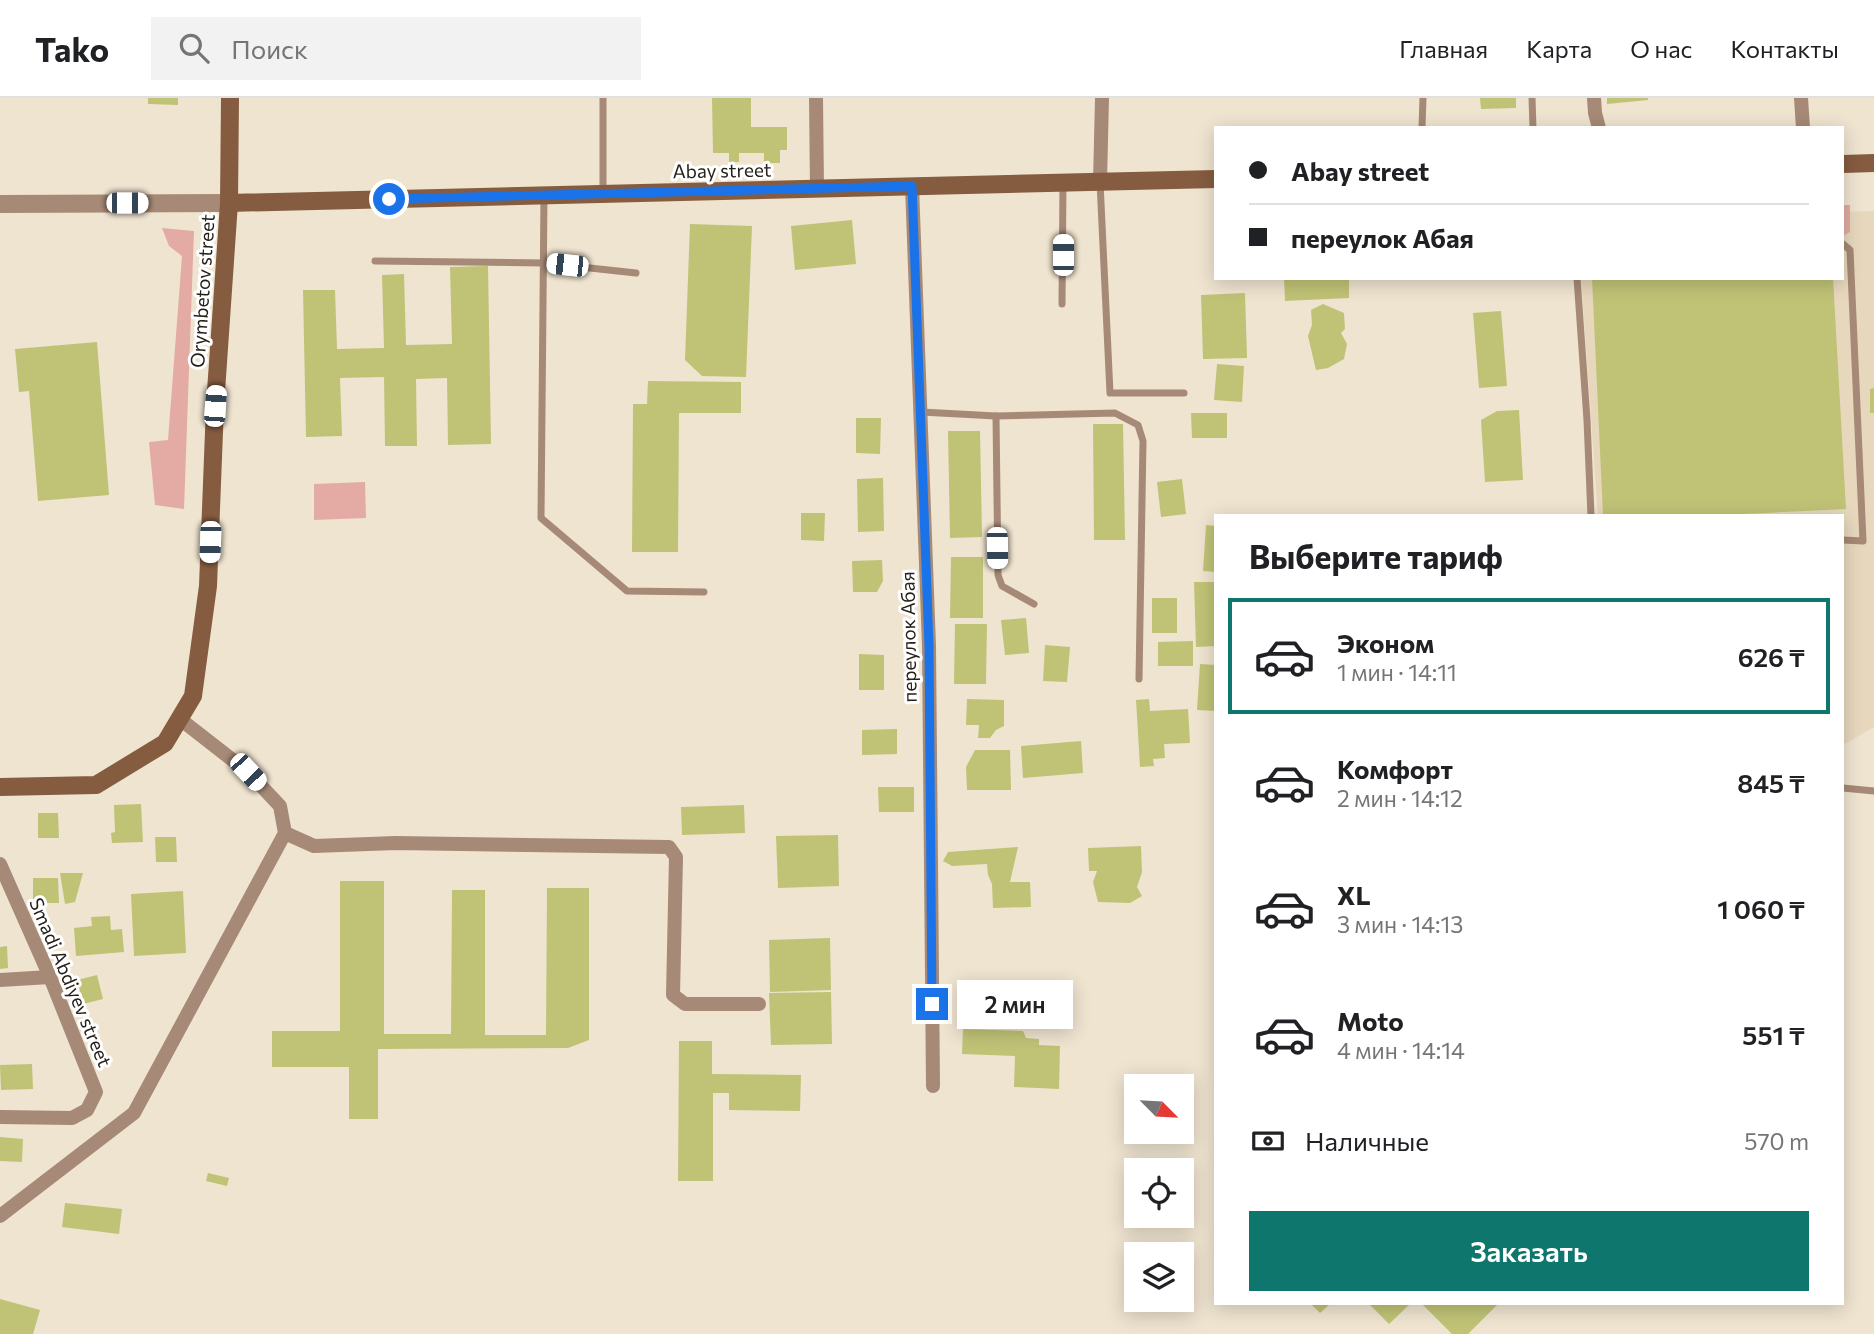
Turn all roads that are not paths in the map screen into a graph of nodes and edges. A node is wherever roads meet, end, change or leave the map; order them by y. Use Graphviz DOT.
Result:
graph roads {
  1 [pos="230,98"];
  2 [pos="603,98"];
  3 [pos="816,98"];
  4 [pos="1102,98"];
  5 [pos="1423,98"];
  6 [pos="1532,98"];
  7 [pos="1594,98"];
  8 [pos="1801,98"];
  9 [pos="1422,126"];
  10 [pos="1533,126"];
  11 [pos="1598,126"];
  12 [pos="1803,126"];
  13 [pos="1874,163"];
  14 [pos="1844,164"];
  15 [pos="1214,179"];
  16 [pos="1100,182"];
  17 [pos="1063,183"];
  18 [pos="912,186"];
  19 [pos="817,188"];
  20 [pos="603,194"];
  21 [pos="544,195"];
  22 [pos="229,202"];
  23 [pos="0,204"];
  24 [pos="1844,245"];
  25 [pos="375,261"];
  26 [pos="544,263"];
  27 [pos="636,273"];
  28 [pos="1577,280"];
  29 [pos="1062,304"];
  30 [pos="1184,393"];
  31 [pos="921,412"];
  32 [pos="996,416"];
  33 [pos="1591,514"];
  34 [pos="1844,540"];
  35 [pos="704,592"];
  36 [pos="1034,604"];
  37 [pos="1139,679"];
  38 [pos="180,719"];
  39 [pos="0,787"];
  40 [pos="1844,788"];
  41 [pos="1874,791"];
  42 [pos="285,833"];
  43 [pos="0,864"];
  44 [pos="50,977"];
  45 [pos="0,980"];
  46 [pos="759,1004"];
  47 [pos="933,1086"];
  48 [pos="0,1117"];
  49 [pos="0,1216"];
  1 -- 22 [label="main road, Orymbetov street"];
  2 -- 20 [label="lane"];
  3 -- 19 [label="street"];
  4 -- 16 [label="street"];
  5 -- 9 [label="lane"];
  6 -- 10 [label="lane"];
  7 -- 11 [label="street"];
  8 -- 12 [label="street"];
  13 -- 14 [label="main road"];
  15 -- 16 [label="main road, Abay street"];
  16 -- 17 [label="main road, Abay street"];
  16 -- 30 [label="lane"];
  17 -- 18 [label="main road, Abay street"];
  17 -- 29 [label="lane"];
  18 -- 19 [label="main road, Abay street"];
  18 -- 31 [label="street, переулок Абая"];
  19 -- 20 [label="main road, Abay street"];
  20 -- 21 [label="main road, Abay street"];
  21 -- 22 [label="main road, Abay street"];
  21 -- 26 [label="lane"];
  22 -- 23 [label="street"];
  22 -- 38 [label="main road, Orymbetov street"];
  24 -- 34 [label="lane"];
  25 -- 26 [label="lane"];
  26 -- 27 [label="lane"];
  26 -- 35 [label="lane"];
  28 -- 33 [label="lane"];
  31 -- 32 [label="lane"];
  31 -- 47 [label="street, переулок Абая"];
  32 -- 36 [label="lane"];
  32 -- 37 [label="lane"];
  38 -- 39 [label="main road, Orymbetov street"];
  38 -- 42 [label="street"];
  40 -- 41 [label="lane"];
  42 -- 46 [label="street"];
  42 -- 49 [label="street"];
  43 -- 44 [label="street, Smadi Abdiyev street"];
  44 -- 45 [label="street"];
  44 -- 48 [label="street, Smadi Abdiyev street"];
}
